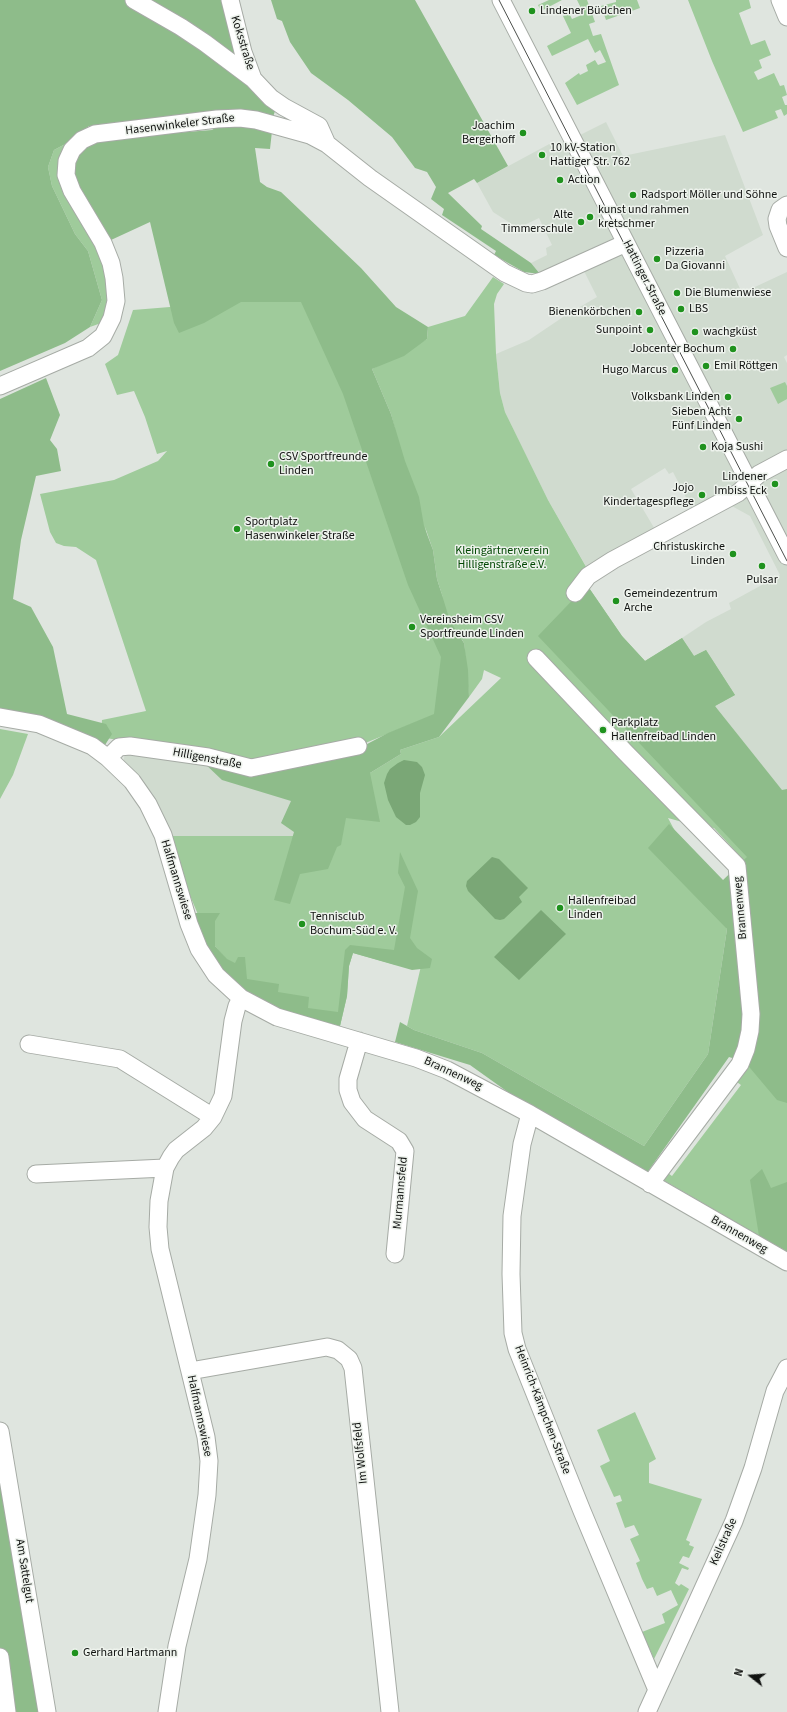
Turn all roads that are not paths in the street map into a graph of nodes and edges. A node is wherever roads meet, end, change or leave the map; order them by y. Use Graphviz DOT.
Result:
graph roads {
  1 [pos="134,0"];
  2 [pos="230,0"];
  3 [pos="501,0"];
  4 [pos="780,0"];
  5 [pos="787,17"];
  6 [pos="253,79"];
  7 [pos="327,144"];
  8 [pos="787,205"];
  9 [pos="626,243"];
  10 [pos="787,248"];
  11 [pos="0,386"];
  12 [pos="787,459"];
  13 [pos="749,482"];
  14 [pos="787,556"];
  15 [pos="575,593"];
  16 [pos="536,658"];
  17 [pos="0,716"];
  18 [pos="358,746"];
  19 [pos="108,758"];
  20 [pos="241,998"];
  21 [pos="359,1041"];
  22 [pos="29,1044"];
  23 [pos="530,1114"];
  24 [pos="213,1117"];
  25 [pos="166,1168"];
  26 [pos="36,1174"];
  27 [pos="650,1184"];
  28 [pos="395,1254"];
  29 [pos="787,1262"];
  30 [pos="787,1368"];
  31 [pos="190,1371"];
  32 [pos="0,1431"];
  33 [pos="0,1657"];
  34 [pos="657,1690"];
  35 [pos="7,1712"];
  36 [pos="47,1712"];
  37 [pos="167,1712"];
  38 [pos="390,1712"];
  39 [pos="647,1712"];
  1 -- 6 [label="street"];
  2 -- 6 [label="street, Koksstraße"];
  3 -- 9 [label="street, Hattinger Straße"];
  4 -- 5 [label="street"];
  6 -- 7 [label="street, Koksstraße"];
  7 -- 9 [label="street, Hasenwinkeler Straße"];
  7 -- 11 [label="street, Hasenwinkeler Straße"];
  8 -- 10 [label="street"];
  9 -- 13 [label="street, Hattinger Straße"];
  12 -- 13 [label="street"];
  13 -- 14 [label="street, Hattinger Straße"];
  13 -- 15 [label="street"];
  16 -- 27 [label="street, Brannenweg"];
  17 -- 19 [label="street, Halfmannswiese"];
  18 -- 19 [label="street, Hilligenstraße"];
  19 -- 20 [label="street, Halfmannswiese"];
  20 -- 21 [label="street, Brannenweg"];
  20 -- 24 [label="street, Halfmannswiese"];
  21 -- 23 [label="street, Brannenweg"];
  21 -- 28 [label="street, Murmannsfeld"];
  22 -- 24 [label="street"];
  23 -- 27 [label="street, Brannenweg"];
  23 -- 34 [label="street, Heinrich-Kämpchen-Straße"];
  24 -- 25 [label="street, Halfmannswiese"];
  25 -- 26 [label="street"];
  25 -- 31 [label="street, Halfmannswiese"];
  27 -- 29 [label="street, Brannenweg"];
  30 -- 34 [label="street, Keilstraße"];
  31 -- 37 [label="street, Halfmannswiese"];
  31 -- 38 [label="street, Im Wolfsfeld"];
  32 -- 36 [label="street, Am Sattelgut"];
  33 -- 35 [label="street"];
  34 -- 39 [label="street, Keilstraße"];
}
